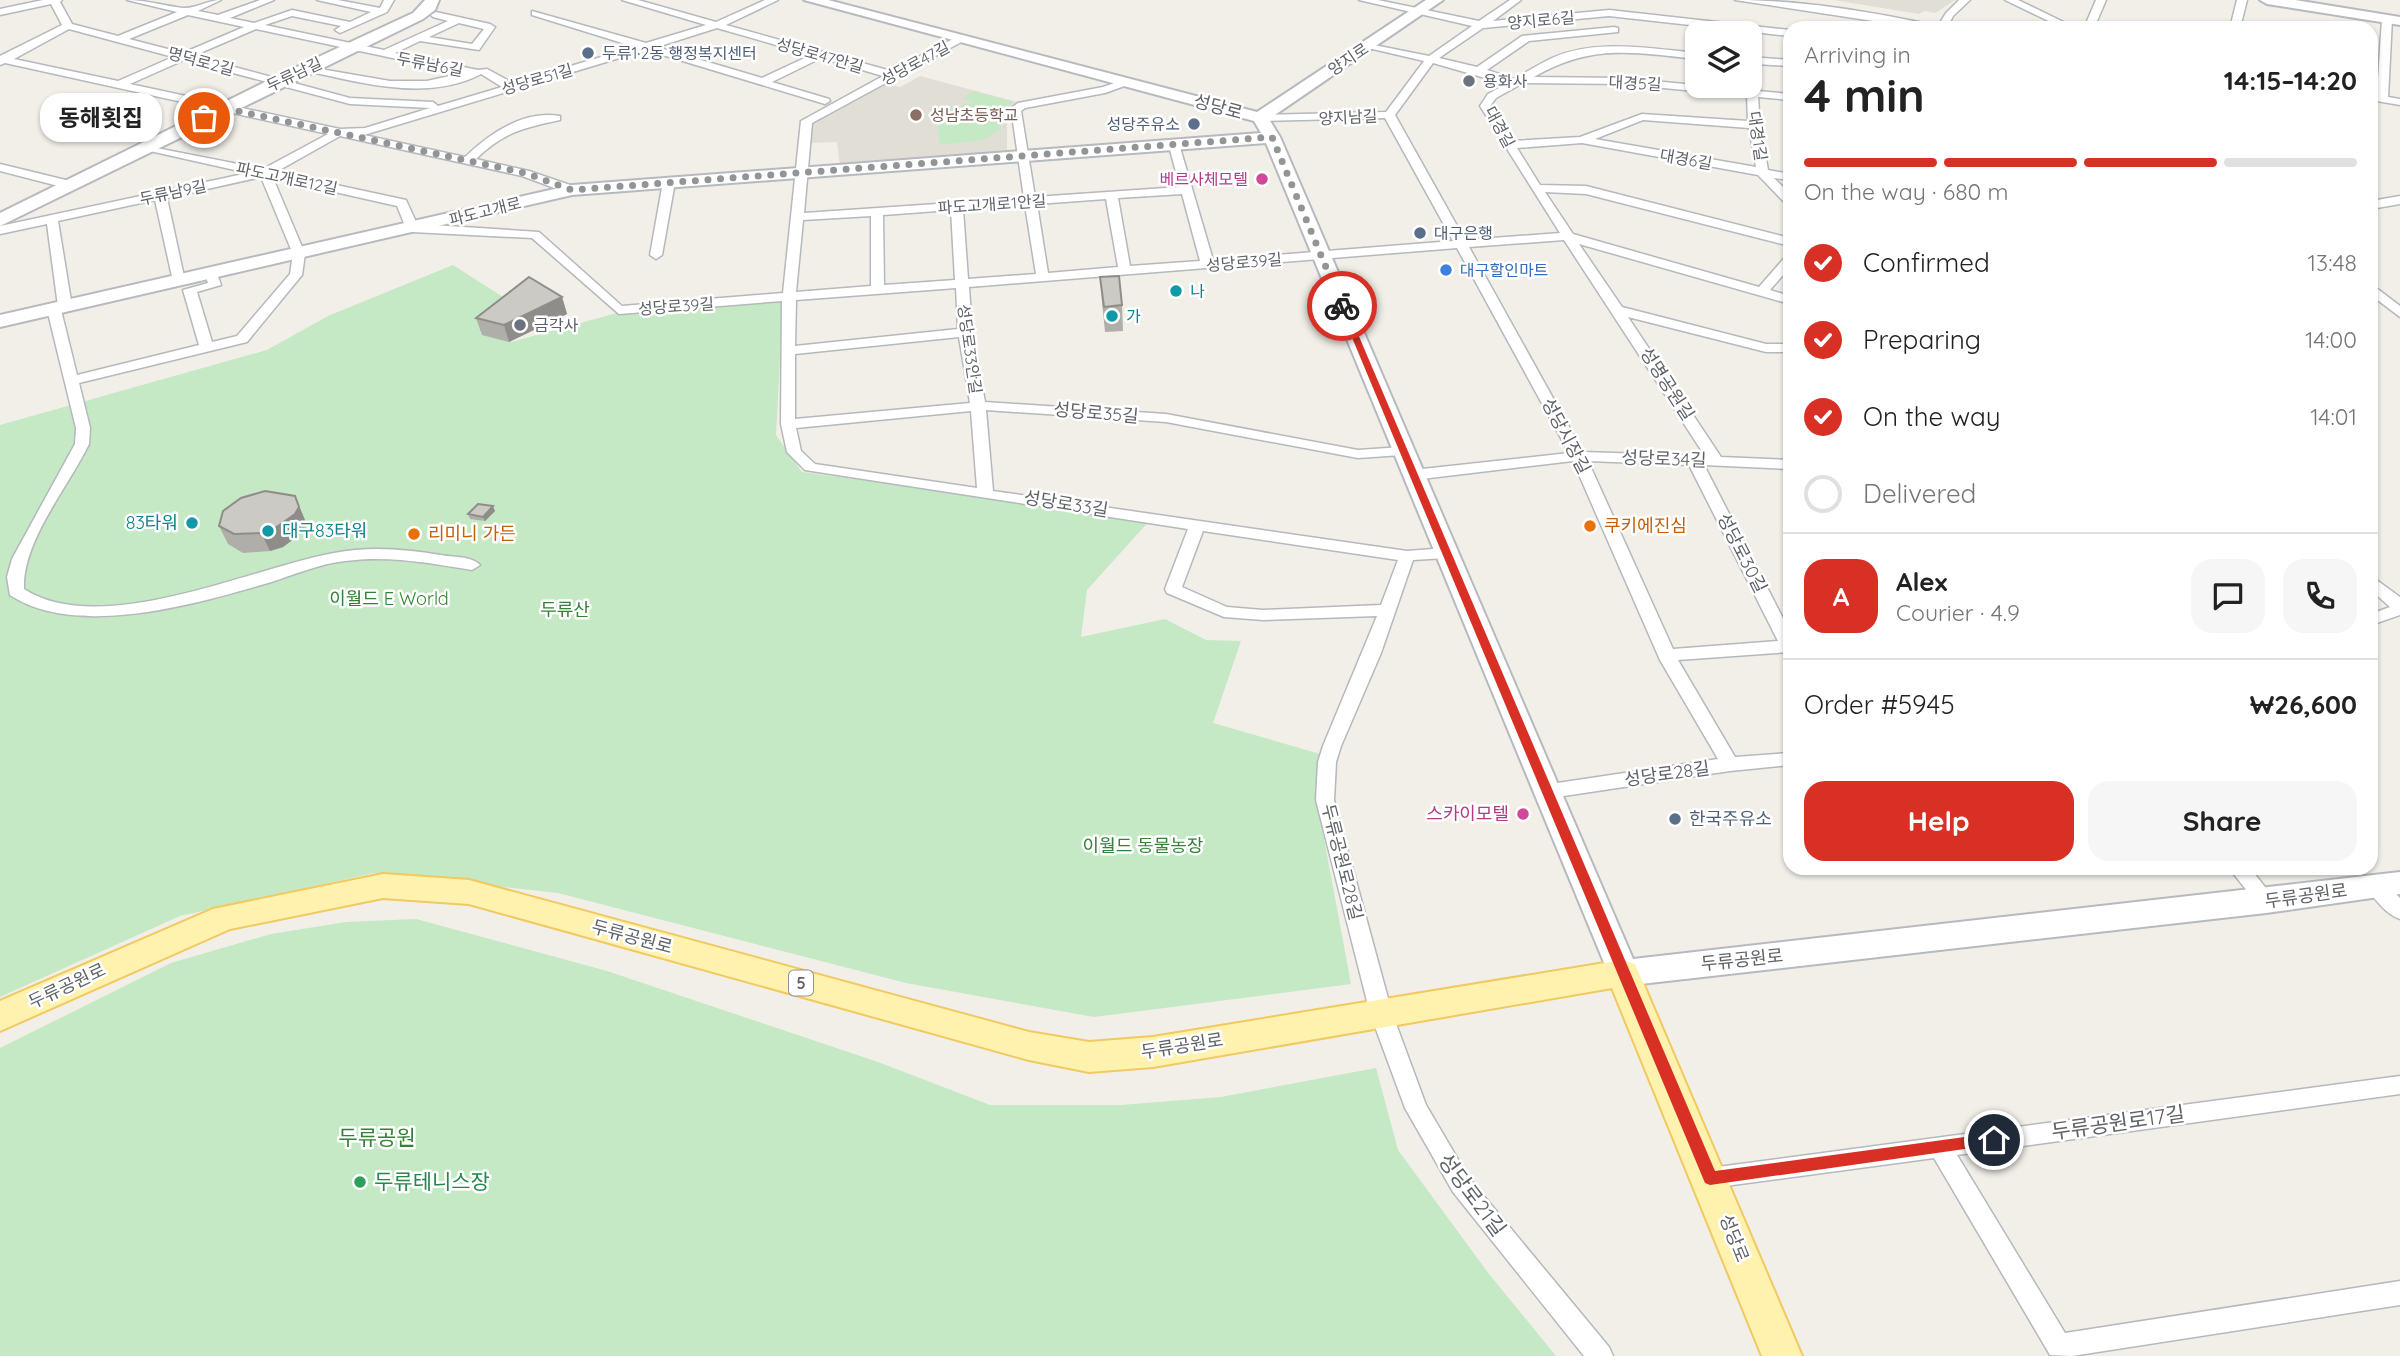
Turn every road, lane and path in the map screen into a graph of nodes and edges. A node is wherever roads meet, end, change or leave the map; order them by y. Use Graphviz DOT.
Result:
graph roads {
  1 [pos="55,0"];
  2 [pos="132,0"];
  3 [pos="216,0"];
  4 [pos="269,0"];
  5 [pos="322,0"];
  6 [pos="389,0"];
  7 [pos="627,0"];
  8 [pos="773,0"];
  9 [pos="811,0"];
  10 [pos="1364,0"];
  11 [pos="1436,0"];
  12 [pos="1516,0"];
  13 [pos="1606,0"];
  14 [pos="1740,0"];
  15 [pos="1965,0"];
  16 [pos="2010,0"];
  17 [pos="2101,0"];
  18 [pos="2242,0"];
  19 [pos="2267,0"];
  20 [pos="2333,5"];
  21 [pos="429,10"];
  22 [pos="382,11"];
  23 [pos="0,12"];
  24 [pos="188,12"];
  25 [pos="1418,12"];
  26 [pos="535,13"];
  27 [pos="1609,13"];
  28 [pos="217,19"];
  29 [pos="458,20"];
  30 [pos="2394,20"];
  31 [pos="1881,21"];
  32 [pos="1946,21"];
  33 [pos="2056,21"];
  34 [pos="2092,21"];
  35 [pos="2237,21"];
  36 [pos="351,25"];
  37 [pos="718,25"];
  38 [pos="1481,25"];
  39 [pos="68,26"];
  40 [pos="251,26"];
  41 [pos="1614,30"];
  42 [pos="1783,32"];
  43 [pos="418,38"];
  44 [pos="961,38"];
  45 [pos="120,39"];
  46 [pos="317,40"];
  47 [pos="1368,45"];
  48 [pos="351,47"];
  49 [pos="641,47"];
  50 [pos="2386,47"];
  51 [pos="475,48"];
  52 [pos="1619,49"];
  53 [pos="2400,49"];
  54 [pos="384,54"];
  55 [pos="819,55"];
  56 [pos="1685,55"];
  57 [pos="181,56"];
  58 [pos="1430,60"];
  59 [pos="1,61"];
  60 [pos="1762,61"];
  61 [pos="1783,62"];
  62 [pos="2385,65"];
  63 [pos="2400,67"];
  64 [pos="307,68"];
  65 [pos="1479,71"];
  66 [pos="479,72"];
  67 [pos="893,75"];
  68 [pos="1518,81"];
  69 [pos="277,82"];
  70 [pos="1126,82"];
  71 [pos="761,83"];
  72 [pos="118,85"];
  73 [pos="1685,86"];
  74 [pos="511,87"];
  75 [pos="1762,93"];
  76 [pos="2378,94"];
  77 [pos="1783,96"];
  78 [pos="1753,98"];
  79 [pos="2378,98"];
  80 [pos="1289,99"];
  81 [pos="2400,102"];
  82 [pos="1205,103"];
  83 [pos="827,105"];
  84 [pos="447,106"];
  85 [pos="224,108"];
  86 [pos="1389,114"];
  87 [pos="556,118"];
  88 [pos="1754,125"];
  89 [pos="1266,128"];
  90 [pos="338,133"];
  91 [pos="1582,140"];
  92 [pos="1508,145"];
  93 [pos="1175,146"];
  94 [pos="145,147"];
  95 [pos="1024,158"];
  96 [pos="467,161"];
  97 [pos="0,167"];
  98 [pos="265,173"];
  99 [pos="1763,173"];
  100 [pos="800,175"];
  101 [pos="1783,176"];
  102 [pos="669,182"];
  103 [pos="70,185"];
  104 [pos="1536,188"];
  105 [pos="572,190"];
  106 [pos="1187,190"];
  107 [pos="1783,194"];
  108 [pos="160,195"];
  109 [pos="1111,195"];
  110 [pos="2400,200"];
  111 [pos="1032,201"];
  112 [pos="2378,204"];
  113 [pos="957,206"];
  114 [pos="877,213"];
  115 [pos="797,217"];
  116 [pos="52,219"];
  117 [pos="0,220"];
  118 [pos="416,228"];
  119 [pos="0,230"];
  120 [pos="1566,236"];
  121 [pos="1783,240"];
  122 [pos="1460,244"];
  123 [pos="299,254"];
  124 [pos="656,255"];
  125 [pos="1320,255"];
  126 [pos="1208,265"];
  127 [pos="1783,267"];
  128 [pos="1125,271"];
  129 [pos="211,274"];
  130 [pos="1043,278"];
  131 [pos="179,281"];
  132 [pos="961,285"];
  133 [pos="2378,288"];
  134 [pos="878,291"];
  135 [pos="1763,291"];
  136 [pos="2378,293"];
  137 [pos="2400,293"];
  138 [pos="789,298"];
  139 [pos="1783,298"];
  140 [pos="59,308"];
  141 [pos="1619,310"];
  142 [pos="2400,313"];
  143 [pos="0,321"];
  144 [pos="965,332"];
  145 [pos="207,347"];
  146 [pos="1783,348"];
  147 [pos="788,351"];
  148 [pos="71,381"];
  149 [pos="978,405"];
  150 [pos="788,424"];
  151 [pos="1402,451"];
  152 [pos="1578,456"];
  153 [pos="1694,460"];
  154 [pos="1715,460"];
  155 [pos="1783,464"];
  156 [pos="1413,475"];
  157 [pos="985,492"];
  158 [pos="1198,524"];
  159 [pos="1446,553"];
  160 [pos="1407,556"];
  161 [pos="472,565"];
  162 [pos="2378,588"];
  163 [pos="2400,608"];
  164 [pos="1387,610"];
  165 [pos="2378,617"];
  166 [pos="1783,632"];
  167 [pos="1783,647"];
  168 [pos="1667,655"];
  169 [pos="1783,760"];
  170 [pos="1730,765"];
  171 [pos="1545,792"];
  172 [pos="2245,875"];
  173 [pos="2388,885"];
  174 [pos="2266,901"];
  175 [pos="2400,911"];
  176 [pos="1623,973"];
  177 [pos="1381,1013"];
  178 [pos="0,1017"];
  179 [pos="2400,1085"];
  180 [pos="1940,1147"];
  181 [pos="1710,1178"];
  182 [pos="2400,1293"];
  183 [pos="1600,1356"];
  184 [pos="1782,1356"];
  1 -- 23 [label="street"];
  1 -- 39 [label="street"];
  2 -- 24 [label="street, 두류남6길"];
  3 -- 24 [label="street"];
  4 -- 28 [label="street"];
  5 -- 22 [label="street"];
  6 -- 22 [label="street"];
  7 -- 37 [label="street, 성당로47안길"];
  8 -- 37 [label="street, 성당로51길"];
  9 -- 44 [label="main road, 성당로"];
  10 -- 25 [label="street, 양지로6길"];
  11 -- 25 [label="main road, 양지로"];
  12 -- 38 [label="street, 양지남길"];
  13 -- 27 [label="street"];
  14 -- 31 [label="street"];
  15 -- 32 [label="street"];
  16 -- 33 [label="street"];
  17 -- 34 [label="street"];
  18 -- 35 [label="street"];
  19 -- 20 [label="main road"];
  20 -- 30 [label="main road"];
  21 -- 29 [label="street"];
  21 -- 48 [label="main road, 두류남길"];
  22 -- 36 [label="street"];
  24 -- 28 [label="street, 두류남6길"];
  24 -- 45 [label="street"];
  25 -- 38 [label="street, 양지로6길"];
  25 -- 47 [label="main road, 양지로"];
  26 -- 49 [label="street"];
  27 -- 38 [label="street, 양지로6길"];
  27 -- 41 [label="street"];
  27 -- 42 [label="street, 양지로6길"];
  28 -- 40 [label="street, 두류남6길"];
  29 -- 43 [label="street, 두류남6길"];
  29 -- 51 [label="street"];
  30 -- 50 [label="street"];
  36 -- 40 [label="street"];
  36 -- 46 [label="street"];
  37 -- 49 [label="street, 성당로51길"];
  37 -- 55 [label="street, 성당로47안길"];
  38 -- 58 [label="street, 양지남길"];
  39 -- 45 [label="street, 명덕로2길"];
  39 -- 59 [label="street"];
  40 -- 46 [label="street, 두류남6길"];
  40 -- 57 [label="street"];
  41 -- 52 [label="street"];
  41 -- 65 [label="street"];
  43 -- 51 [label="street"];
  43 -- 54 [label="street, 두류남6길"];
  44 -- 67 [label="street, 성당로47길"];
  44 -- 70 [label="main road, 성당로"];
  45 -- 57 [label="street, 명덕로2길"];
  46 -- 48 [label="street, 두류남6길"];
  47 -- 58 [label="street, 대경5길"];
  47 -- 80 [label="main road, 양지로"];
  48 -- 54 [label="street, 두류남6길"];
  48 -- 64 [label="main road, 두류남길"];
  49 -- 71 [label="street"];
  49 -- 74 [label="street, 성당로51길"];
  50 -- 53 [label="street"];
  50 -- 62 [label="street"];
  51 -- 66 [label="street"];
  52 -- 56 [label="street, 대경길"];
  52 -- 68 [label="street, 대경길"];
  54 -- 66 [label="street, 두류남6길"];
  55 -- 67 [label="street, 성당로47안길"];
  55 -- 71 [label="street"];
  57 -- 69 [label="street, 명덕로2길"];
  57 -- 72 [label="street"];
  58 -- 65 [label="street, 대경5길"];
  58 -- 86 [label="street, 양지남길"];
  59 -- 72 [label="street"];
  60 -- 61 [label="street"];
  62 -- 63 [label="street"];
  62 -- 76 [label="street"];
  64 -- 66 [label="street"];
  64 -- 69 [label="main road, 두류남길"];
  65 -- 68 [label="street, 대경5길"];
  66 -- 74 [label="street, 두류남6길"];
  67 -- 83 [label="street, 성당로47길"];
  68 -- 73 [label="street, 대경5길"];
  68 -- 92 [label="street, 대경길"];
  69 -- 84 [label="street, 명덕로2길"];
  69 -- 85 [label="main road, 두류남길"];
  70 -- 82 [label="main road, 성당로"];
  70 -- 95 [label="street"];
  71 -- 83 [label="street"];
  72 -- 85 [label="street"];
  74 -- 84 [label="street, 성당로51길"];
  75 -- 77 [label="street, 대경5길"];
  78 -- 88 [label="street, 대경1길"];
  79 -- 81 [label="street"];
  80 -- 82 [label="main road"];
  80 -- 89 [label="main road, 양지로"];
  82 -- 89 [label="main road, 성당로"];
  83 -- 100 [label="street"];
  84 -- 90 [label="street, 성당로51길"];
  85 -- 90 [label="street"];
  85 -- 94 [label="main road, 두류남길"];
  86 -- 89 [label="street, 양지남길"];
  86 -- 122 [label="street, 성당시장길"];
  87 -- 96 [label="street"];
  88 -- 91 [label="street, 대경6길"];
  88 -- 99 [label="street, 대경1길"];
  89 -- 93 [label="main road, 파도고개로"];
  89 -- 125 [label="main road, 성당로"];
  90 -- 96 [label="street"];
  90 -- 98 [label="street, 두류남9길"];
  91 -- 92 [label="street, 대경6길"];
  91 -- 99 [label="street, 대경6길"];
  92 -- 104 [label="street, 대경길"];
  93 -- 95 [label="main road, 파도고개로"];
  93 -- 106 [label="street"];
  94 -- 98 [label="street, 파도고개로12길"];
  94 -- 103 [label="main road, 두류남길"];
  95 -- 100 [label="main road, 파도고개로"];
  95 -- 111 [label="street"];
  96 -- 105 [label="street"];
  97 -- 103 [label="street"];
  98 -- 108 [label="street, 두류남9길"];
  98 -- 118 [label="street, 파도고개로12길"];
  98 -- 123 [label="street"];
  99 -- 101 [label="street, 대경6길"];
  99 -- 107 [label="street, 대경1길"];
  100 -- 102 [label="main road, 파도고개로"];
  100 -- 115 [label="street, 성당로33길"];
  102 -- 105 [label="main road, 파도고개로"];
  102 -- 124 [label="street"];
  103 -- 117 [label="main road, 두류남길"];
  104 -- 120 [label="street, 대경길"];
  104 -- 121 [label="street"];
  105 -- 118 [label="main road, 파도고개로"];
  106 -- 109 [label="street, 파도고개로1안길"];
  106 -- 126 [label="street"];
  108 -- 116 [label="street, 두류남9길"];
  108 -- 131 [label="street"];
  109 -- 111 [label="street, 파도고개로1안길"];
  109 -- 128 [label="street"];
  110 -- 112 [label="street"];
  111 -- 113 [label="street, 파도고개로1안길"];
  111 -- 130 [label="street"];
  113 -- 114 [label="street, 파도고개로1안길"];
  113 -- 132 [label="street, 성당로33안길"];
  114 -- 115 [label="street, 파도고개로1안길"];
  114 -- 134 [label="street"];
  115 -- 138 [label="street, 성당로33길"];
  116 -- 119 [label="street, 두류남9길"];
  116 -- 140 [label="street"];
  118 -- 123 [label="main road, 파도고개로"];
  118 -- 138 [label="street, 성당로39길"];
  120 -- 122 [label="street"];
  120 -- 135 [label="street"];
  120 -- 141 [label="street, 성명공원길"];
  122 -- 125 [label="street"];
  122 -- 152 [label="street, 성당시장길"];
  123 -- 129 [label="main road, 파도고개로"];
  123 -- 145 [label="street"];
  125 -- 126 [label="street, 성당로39길"];
  125 -- 151 [label="main road, 성당로"];
  126 -- 128 [label="street, 성당로39길"];
  127 -- 135 [label="street"];
  128 -- 130 [label="street, 성당로39길"];
  129 -- 131 [label="main road, 파도고개로"];
  129 -- 145 [label="street"];
  130 -- 132 [label="street, 성당로39길"];
  131 -- 140 [label="main road, 파도고개로"];
  132 -- 134 [label="street, 성당로39길"];
  132 -- 144 [label="street, 성당로33안길"];
  133 -- 137 [label="street"];
  134 -- 138 [label="street, 성당로39길"];
  135 -- 139 [label="street"];
  136 -- 142 [label="street"];
  138 -- 147 [label="street, 성당로33길"];
  140 -- 143 [label="main road, 파도고개로"];
  140 -- 148 [label="street"];
  141 -- 146 [label="street, 성명공원길"];
  141 -- 154 [label="street, 성명공원길"];
  144 -- 147 [label="street"];
  144 -- 149 [label="street, 성당로33안길"];
  145 -- 148 [label="street"];
  147 -- 150 [label="street, 성당로33길"];
  148 -- 161 [label="street"];
  149 -- 150 [label="street, 성당로35길"];
  149 -- 151 [label="street, 성당로35길"];
  149 -- 157 [label="street, 성당로33안길"];
  150 -- 157 [label="street, 성당로33길"];
  151 -- 156 [label="main road, 성당로"];
  152 -- 153 [label="street, 성당로34길"];
  152 -- 156 [label="street, 성당로34길"];
  152 -- 168 [label="street, 성당시장길"];
  153 -- 154 [label="street, 성당로34길"];
  153 -- 166 [label="street, 성당로30길"];
  154 -- 155 [label="street, 성당로34길"];
  156 -- 159 [label="main road, 성당로"];
  157 -- 158 [label="street, 성당로33길"];
  158 -- 160 [label="street, 성당로33길"];
  158 -- 164 [label="street"];
  159 -- 160 [label="street, 성당로33길"];
  159 -- 171 [label="main road, 성당로"];
  160 -- 164 [label="street, 두류공원로28길"];
  162 -- 163 [label="street"];
  163 -- 165 [label="street"];
  164 -- 177 [label="street, 두류공원로28길"];
  167 -- 168 [label="street, 성당로30길"];
  168 -- 170 [label="street, 성당시장길"];
  169 -- 170 [label="street, 성당로28길"];
  170 -- 171 [label="street, 성당로28길"];
  171 -- 176 [label="main road, 성당로"];
  172 -- 174 [label="street"];
  173 -- 174 [label="main road, 두류공원로"];
  173 -- 175 [label="street"];
  174 -- 176 [label="main road, 두류공원로"];
  176 -- 177 [label="main road, 두류공원로 / 5"];
  176 -- 181 [label="main road, 성당로"];
  177 -- 178 [label="main road, 두류공원로 / 5"];
  177 -- 183 [label="street, 성당로21길"];
  179 -- 180 [label="street, 두류공원로17길"];
  180 -- 181 [label="street, 두류공원로17길"];
  180 -- 182 [label="street"];
  181 -- 184 [label="main road, 성당로"];
}
